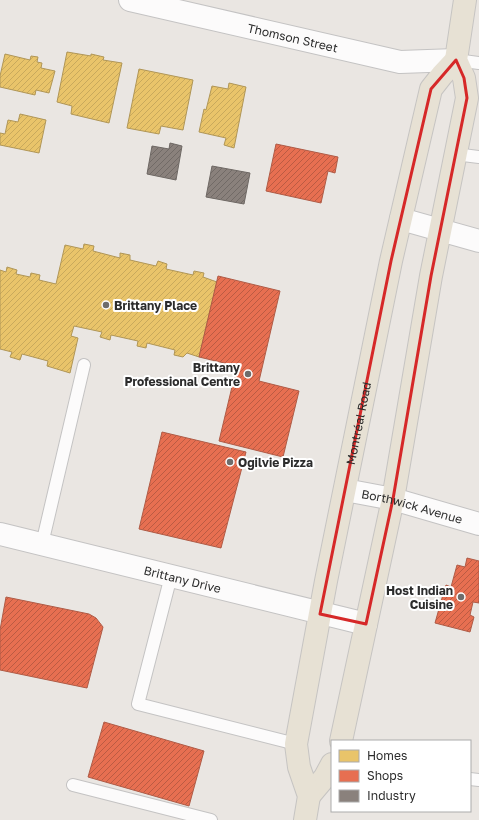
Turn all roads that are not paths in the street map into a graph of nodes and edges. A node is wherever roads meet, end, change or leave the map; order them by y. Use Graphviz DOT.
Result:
graph roads {
  1 [pos="130,0"];
  2 [pos="466,0"];
  3 [pos="456,60"];
  4 [pos="479,63"];
  5 [pos="455,154"];
  6 [pos="479,157"];
  7 [pos="401,219"];
  8 [pos="440,230"];
  9 [pos="479,241"];
  10 [pos="84,365"];
  11 [pos="345,490"];
  12 [pos="392,499"];
  13 [pos="479,524"];
  14 [pos="0,534"];
  15 [pos="42,544"];
  16 [pos="171,576"];
  17 [pos="320,614"];
  18 [pos="366,624"];
  19 [pos="341,740"];
  20 [pos="296,744"];
  21 [pos="331,766"];
  22 [pos="73,785"];
  23 [pos="310,796"];
  24 [pos="211,820"];
  25 [pos="305,820"];
  1 -- 3 [label="street, Thomson Street"];
  2 -- 3 [label="main road"];
  3 -- 4 [label="lane"];
  3 -- 5 [label="main road"];
  3 -- 7 [label="main road, Montréal Road"];
  5 -- 6 [label="lane"];
  5 -- 8 [label="main road"];
  7 -- 8 [label="street"];
  7 -- 11 [label="main road, Montréal Road"];
  8 -- 9 [label="street"];
  8 -- 12 [label="main road"];
  10 -- 15 [label="lane"];
  11 -- 12 [label="street, Borthwick Avenue"];
  11 -- 17 [label="main road, Montréal Road"];
  12 -- 13 [label="street, Borthwick Avenue"];
  12 -- 18 [label="main road"];
  14 -- 15 [label="street, Brittany Drive"];
  15 -- 16 [label="street, Brittany Drive"];
  16 -- 17 [label="street, Brittany Drive"];
  16 -- 20 [label="lane"];
  17 -- 18 [label="street, Brittany Drive"];
  17 -- 20 [label="main road, Montréal Road"];
  18 -- 19 [label="main road"];
  20 -- 23 [label="main road, Montréal Road"];
  21 -- 23 [label="main road"];
  22 -- 24 [label="lane"];
  23 -- 25 [label="main road"];
}
